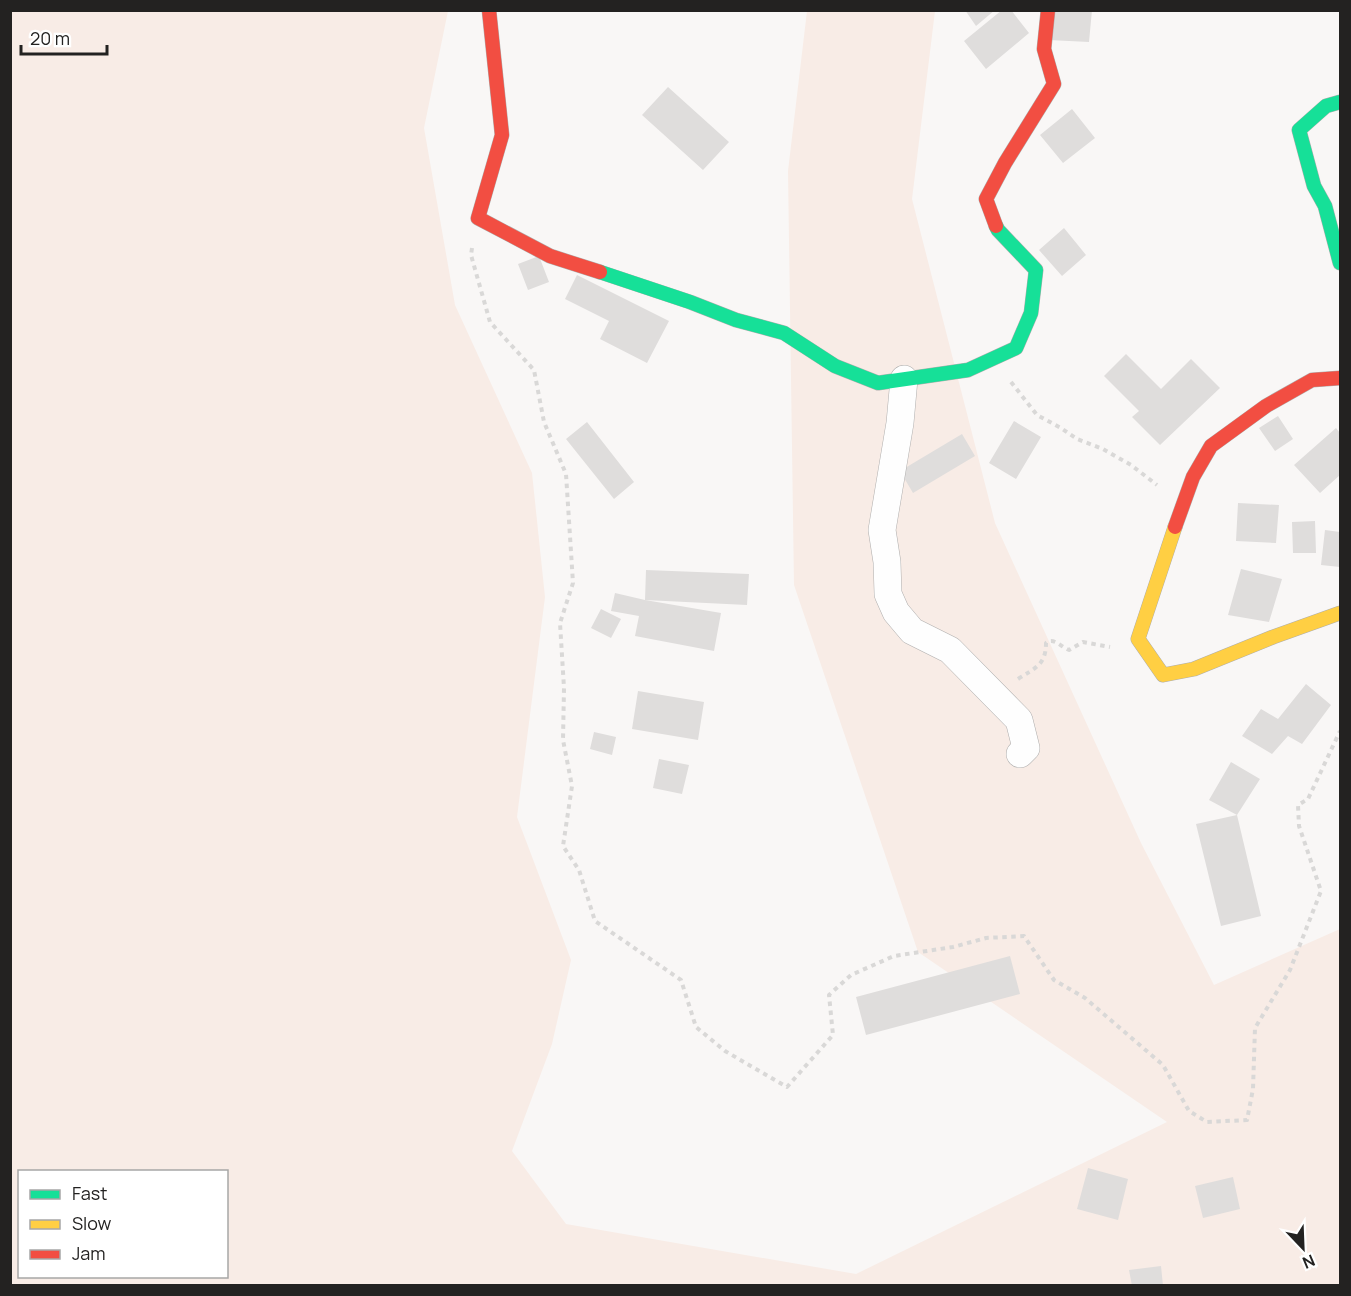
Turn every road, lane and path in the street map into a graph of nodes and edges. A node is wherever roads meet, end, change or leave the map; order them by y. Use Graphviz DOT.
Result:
graph roads {
  1 [pos="489,10"];
  2 [pos="1048,10"];
  3 [pos="1341,102"];
  4 [pos="478,218"];
  5 [pos="1341,263"];
  6 [pos="994,357"];
  7 [pos="1341,378"];
  8 [pos="904,379"];
  9 [pos="1182,504"];
  10 [pos="1341,613"];
  11 [pos="1138,639"];
  12 [pos="1003,705"];
  13 [pos="1341,731"];
  14 [pos="1020,754"];
  1 -- 4 [label="street"];
  2 -- 6 [label="street"];
  3 -- 5 [label="street"];
  4 -- 8 [label="street"];
  4 -- 13 [label="path"];
  6 -- 8 [label="street"];
  6 -- 9 [label="path"];
  7 -- 9 [label="street"];
  8 -- 12 [label="street"];
  9 -- 11 [label="street"];
  10 -- 11 [label="street"];
  11 -- 12 [label="path"];
  12 -- 14 [label="street"];
}
